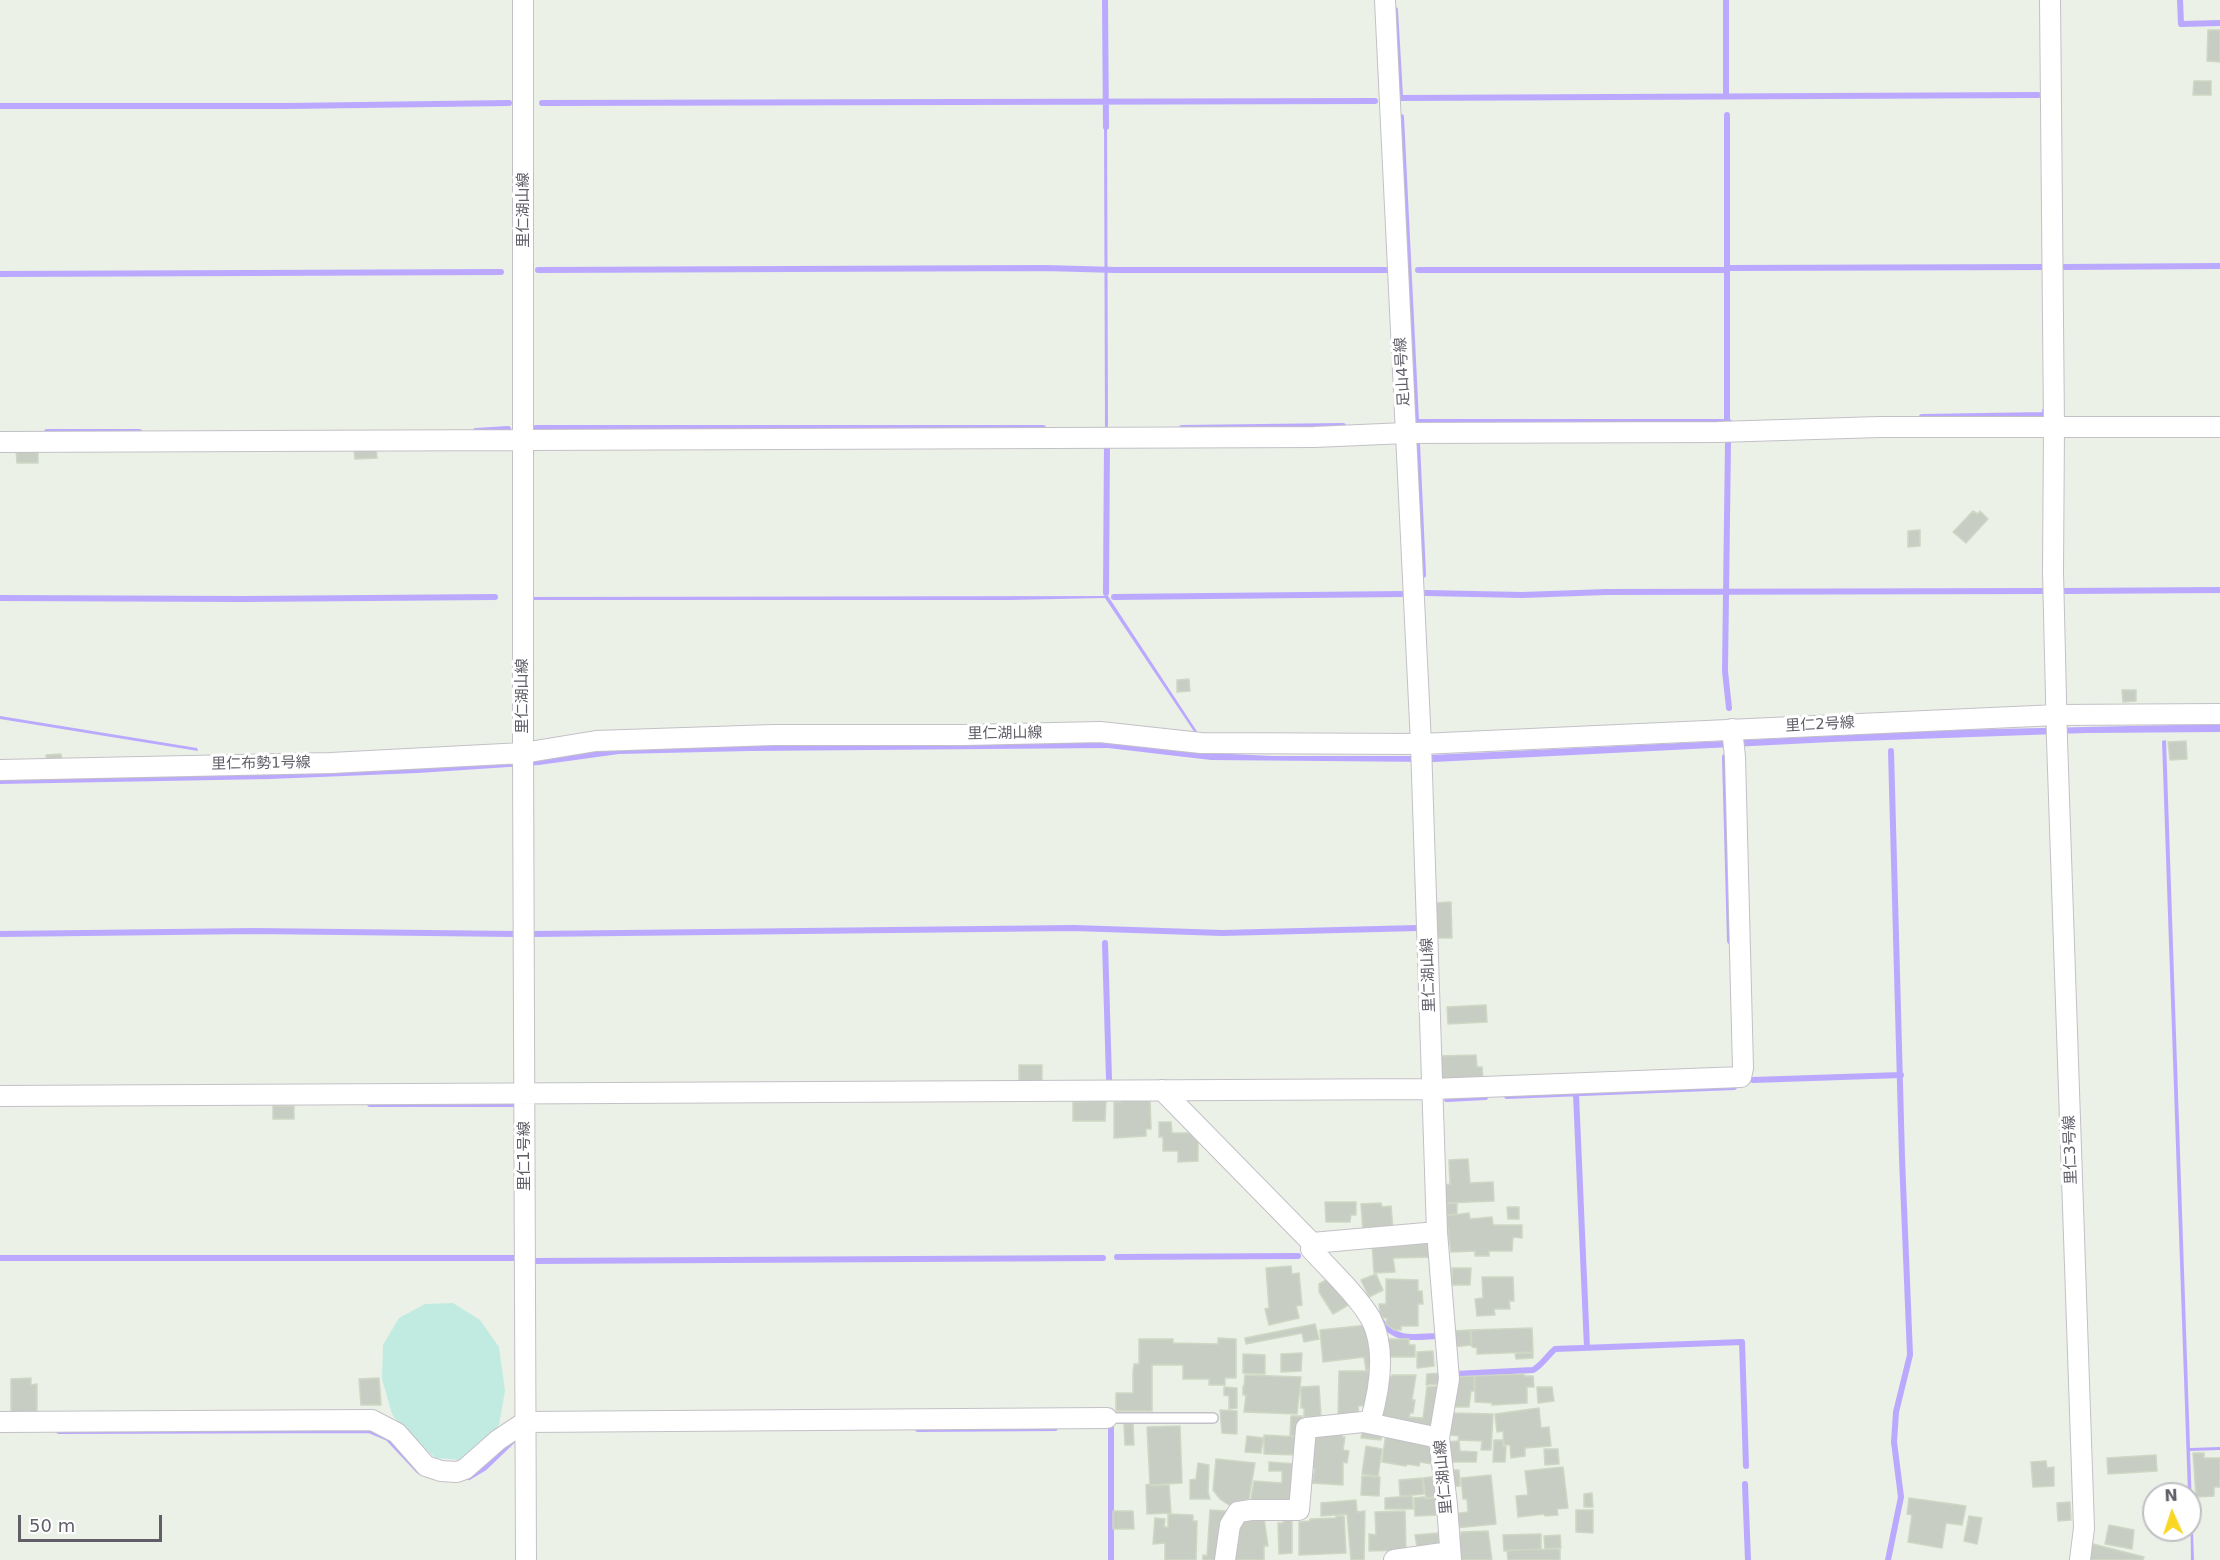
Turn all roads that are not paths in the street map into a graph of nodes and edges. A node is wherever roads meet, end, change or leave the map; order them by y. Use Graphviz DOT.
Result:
graph roads {
  1 [pos="523,0"];
  2 [pos="1386,0"];
  3 [pos="2050,0"];
  4 [pos="2054,426"];
  5 [pos="2220,427"];
  6 [pos="1406,433"];
  7 [pos="523,439"];
  8 [pos="0,442"];
  9 [pos="2220,714"];
  10 [pos="2057,715"];
  11 [pos="1732,729"];
  12 [pos="1421,744"];
  13 [pos="523,753"];
  14 [pos="0,770"];
  15 [pos="1432,1089"];
  16 [pos="1162,1090"];
  17 [pos="525,1095"];
  18 [pos="0,1096"];
  19 [pos="1437,1232"];
  20 [pos="1312,1243"];
  21 [pos="1107,1418"];
  22 [pos="1213,1418"];
  23 [pos="0,1422"];
  24 [pos="525,1422"];
  25 [pos="1370,1424"];
  26 [pos="1439,1438"];
  27 [pos="1450,1556"];
  28 [pos="526,1560"];
  29 [pos="1225,1560"];
  30 [pos="1394,1560"];
  31 [pos="2080,1560"];
  1 -- 7 [label="street, 里仁湖山線"];
  2 -- 6 [label="street, 足山4号線"];
  3 -- 4 [label="street, 里仁3号線"];
  4 -- 5 [label="street"];
  4 -- 6 [label="street"];
  4 -- 10 [label="street, 里仁3号線"];
  6 -- 7 [label="street"];
  6 -- 12 [label="street, 足山4号線"];
  7 -- 8 [label="street"];
  7 -- 13 [label="street, 里仁湖山線"];
  9 -- 10 [label="street, 里仁2号線"];
  10 -- 11 [label="street, 里仁2号線"];
  10 -- 31 [label="street, 里仁3号線"];
  11 -- 12 [label="street, 里仁2号線"];
  11 -- 15 [label="street"];
  12 -- 13 [label="street, 里仁湖山線"];
  12 -- 15 [label="street, 里仁湖山線"];
  13 -- 14 [label="street, 里仁布勢1号線"];
  13 -- 17 [label="street, 里仁1号線"];
  15 -- 16 [label="street"];
  15 -- 19 [label="street, 里仁湖山線"];
  16 -- 17 [label="street"];
  16 -- 20 [label="street"];
  17 -- 18 [label="street"];
  17 -- 24 [label="street, 里仁1号線"];
  19 -- 20 [label="street"];
  19 -- 26 [label="street, 里仁湖山線"];
  20 -- 25 [label="street"];
  21 -- 22 [label="lane"];
  21 -- 24 [label="street"];
  23 -- 24 [label="street"];
  24 -- 28 [label="street, 里仁1号線"];
  25 -- 26 [label="street"];
  25 -- 29 [label="street"];
  26 -- 27 [label="street, 里仁湖山線"];
  27 -- 30 [label="street"];
}
